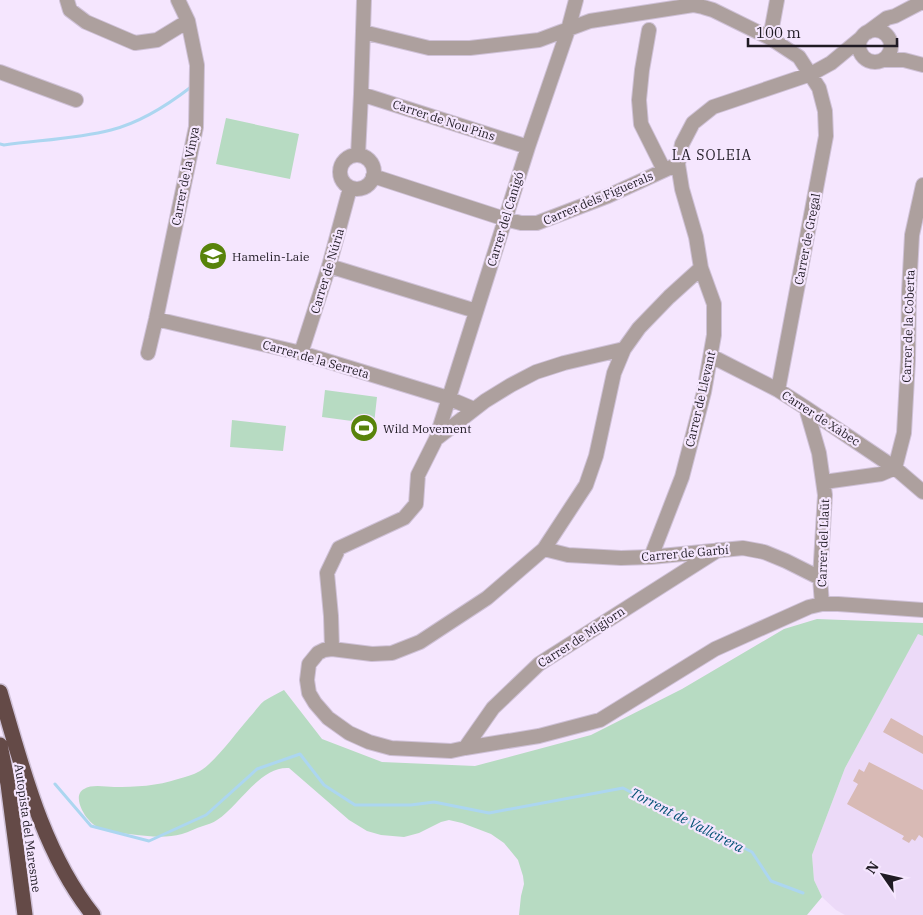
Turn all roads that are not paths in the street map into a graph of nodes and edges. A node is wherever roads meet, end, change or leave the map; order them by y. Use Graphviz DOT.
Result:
graph roads {
  1 [pos="67,0"];
  2 [pos="178,0"];
  3 [pos="364,0"];
  4 [pos="576,0"];
  5 [pos="777,0"];
  6 [pos="923,3"];
  7 [pos="895,16"];
  8 [pos="188,21"];
  9 [pos="568,30"];
  10 [pos="649,30"];
  11 [pos="364,32"];
  12 [pos="864,35"];
  13 [pos="770,38"];
  14 [pos="889,41"];
  15 [pos="865,59"];
  16 [pos="884,60"];
  17 [pos="904,60"];
  18 [pos="831,63"];
  19 [pos="923,65"];
  20 [pos="0,72"];
  21 [pos="811,74"];
  22 [pos="361,94"];
  23 [pos="76,100"];
  24 [pos="528,147"];
  25 [pos="358,155"];
  26 [pos="678,164"];
  27 [pos="664,170"];
  28 [pos="373,176"];
  29 [pos="923,185"];
  30 [pos="350,188"];
  31 [pos="505,219"];
  32 [pos="329,266"];
  33 [pos="701,268"];
  34 [pos="476,310"];
  35 [pos="156,319"];
  36 [pos="624,349"];
  37 [pos="302,352"];
  38 [pos="148,353"];
  39 [pos="711,356"];
  40 [pos="778,390"];
  41 [pos="448,398"];
  42 [pos="806,408"];
  43 [pos="474,409"];
  44 [pos="436,439"];
  45 [pos="895,468"];
  46 [pos="824,482"];
  47 [pos="923,492"];
  48 [pos="544,549"];
  49 [pos="718,550"];
  50 [pos="650,557"];
  51 [pos="820,578"];
  52 [pos="822,604"];
  53 [pos="923,610"];
  54 [pos="332,649"];
  55 [pos="0,692"];
  56 [pos="0,745"];
  57 [pos="465,748"];
  58 [pos="25,915"];
  59 [pos="93,915"];
  1 -- 8 [label="street"];
  2 -- 8 [label="street, Carrer de la Vinya"];
  3 -- 11 [label="street"];
  4 -- 9 [label="street, Carrer del Canigó"];
  5 -- 13 [label="street"];
  6 -- 7 [label="street"];
  7 -- 12 [label="street"];
  7 -- 14 [label="street"];
  8 -- 35 [label="street, Carrer de la Vinya"];
  9 -- 11 [label="street, Carrer de Gregal"];
  9 -- 13 [label="street, Carrer de Gregal"];
  9 -- 24 [label="street, Carrer del Canigó"];
  10 -- 27 [label="street"];
  11 -- 22 [label="street"];
  12 -- 14 [label="street"];
  12 -- 15 [label="street"];
  12 -- 18 [label="street"];
  13 -- 21 [label="street, Carrer de Gregal"];
  14 -- 16 [label="street"];
  14 -- 17 [label="street"];
  15 -- 16 [label="street"];
  15 -- 18 [label="street"];
  16 -- 17 [label="street"];
  17 -- 19 [label="street"];
  18 -- 21 [label="street"];
  20 -- 23 [label="street"];
  21 -- 26 [label="street, Carrer de Llevant"];
  21 -- 40 [label="street, Carrer de Gregal"];
  22 -- 24 [label="street, Carrer de Nou Pins"];
  22 -- 25 [label="street"];
  24 -- 31 [label="street, Carrer del Canigó"];
  25 -- 28 [label="street"];
  25 -- 30 [label="street"];
  26 -- 27 [label="street, Carrer dels Figuerals"];
  26 -- 33 [label="street, Carrer de Llevant"];
  27 -- 31 [label="street, Carrer dels Figuerals"];
  28 -- 30 [label="street"];
  28 -- 31 [label="street, Carrer dels Figuerals"];
  29 -- 45 [label="street, Carrer de la Coberta"];
  30 -- 32 [label="street, Carrer de Núria"];
  31 -- 34 [label="street, Carrer del Canigó"];
  32 -- 34 [label="street"];
  32 -- 37 [label="street, Carrer de Núria"];
  33 -- 36 [label="street"];
  33 -- 39 [label="street, Carrer de Llevant"];
  34 -- 41 [label="street, Carrer del Canigó"];
  35 -- 37 [label="street, Carrer de la Serreta"];
  35 -- 38 [label="street, Carrer de la Vinya"];
  36 -- 43 [label="street"];
  36 -- 48 [label="street"];
  37 -- 41 [label="street, Carrer de la Serreta"];
  39 -- 40 [label="street, Carrer de Xàbec"];
  39 -- 50 [label="street, Carrer de Llevant"];
  40 -- 42 [label="street, Carrer de Xàbec"];
  41 -- 43 [label="street, Carrer de la Serreta"];
  41 -- 44 [label="street, Carrer del Canigó"];
  42 -- 45 [label="street, Carrer de Xàbec"];
  42 -- 46 [label="street, Carrer del Llaüt"];
  43 -- 44 [label="street"];
  44 -- 54 [label="street"];
  45 -- 46 [label="street, Carrer del Llaüt"];
  45 -- 47 [label="street, Carrer de Xàbec"];
  46 -- 51 [label="street, Carrer del Llaüt"];
  48 -- 50 [label="street, Carrer de Garbí"];
  48 -- 54 [label="street"];
  49 -- 50 [label="street, Carrer de Garbí"];
  49 -- 51 [label="street, Carrer de Garbí"];
  49 -- 57 [label="street, Carrer de Migjorn"];
  51 -- 52 [label="street, Carrer del Llaüt"];
  52 -- 53 [label="street"];
  52 -- 57 [label="street"];
  54 -- 57 [label="street"];
  55 -- 59 [label="highway"];
  56 -- 58 [label="highway, Autopista del Maresme"];
}
